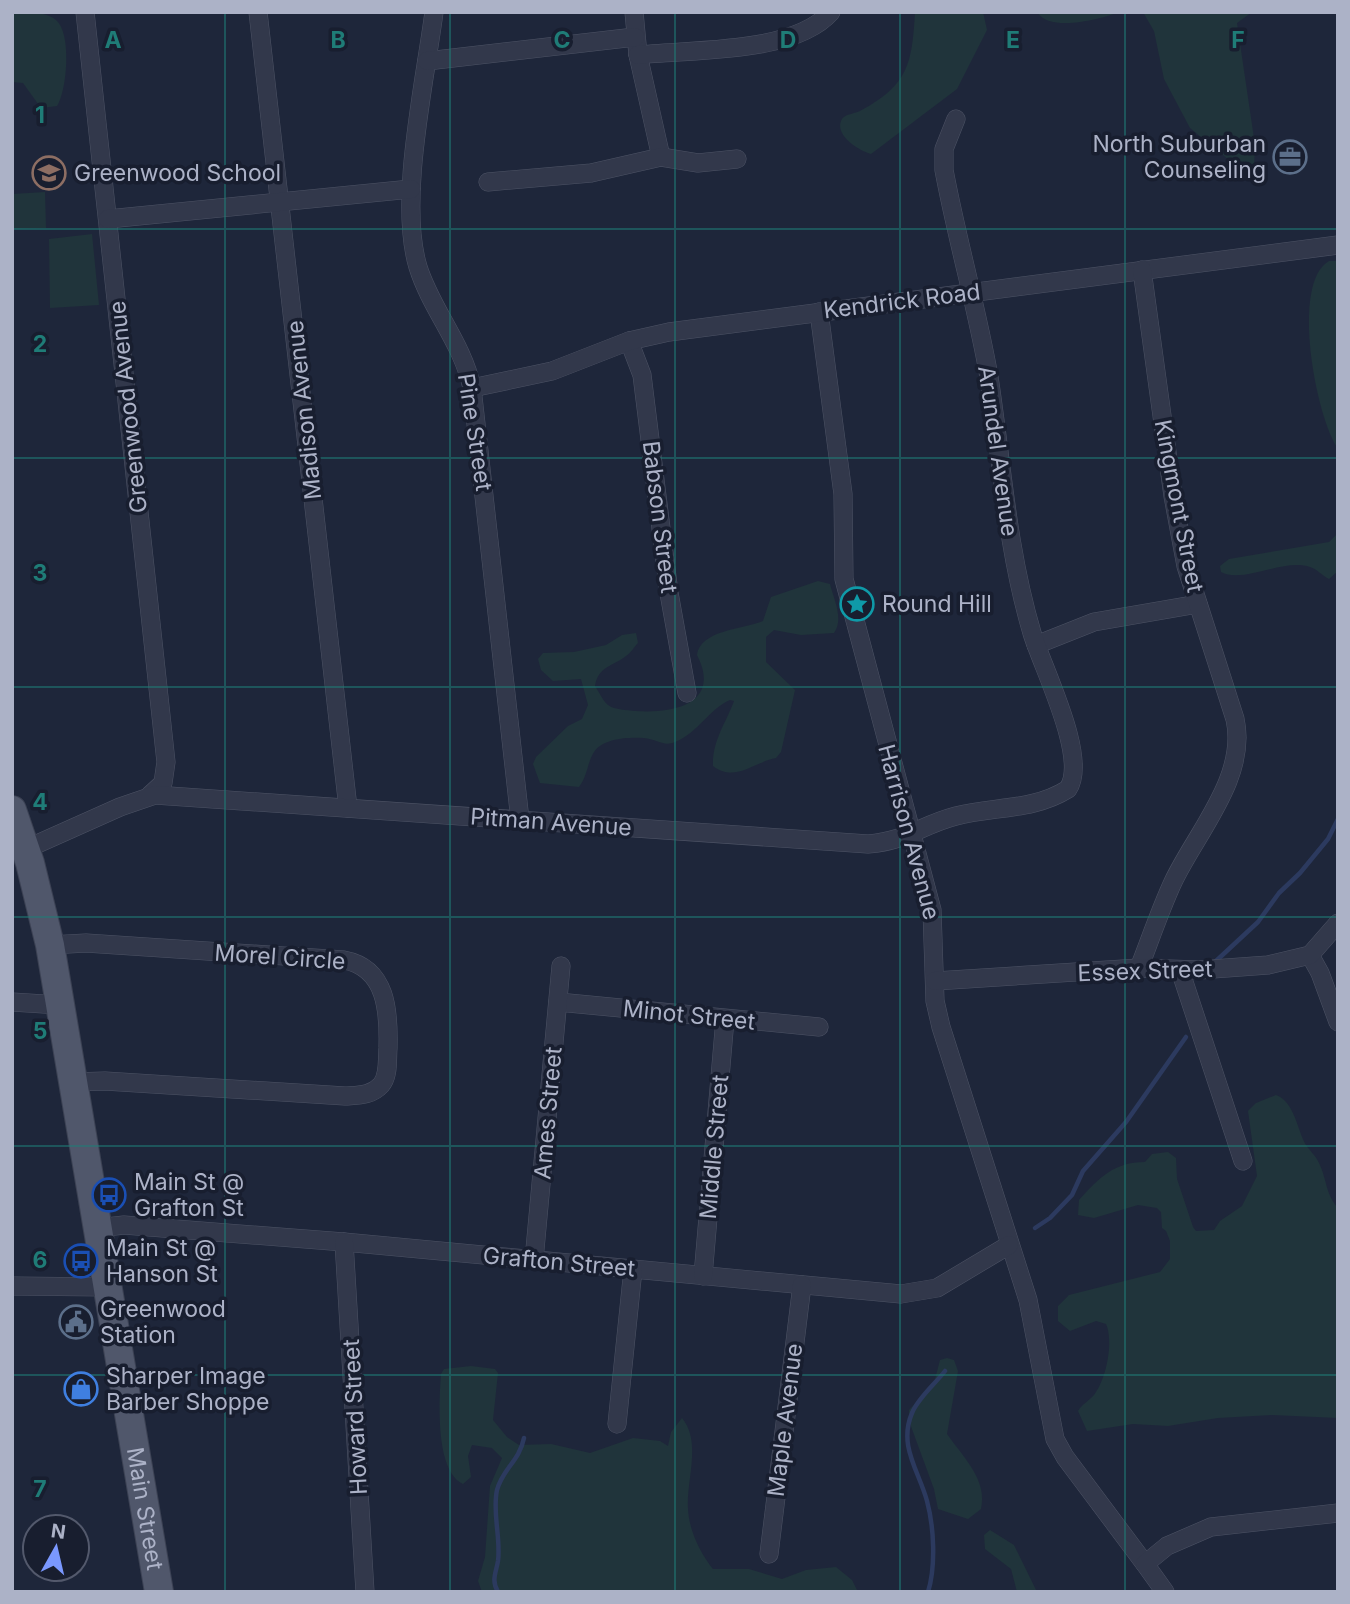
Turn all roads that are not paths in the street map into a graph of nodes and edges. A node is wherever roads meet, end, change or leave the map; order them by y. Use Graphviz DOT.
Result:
graph roads {
  1 [pos="85,12"];
  2 [pos="258,12"];
  3 [pos="434,12"];
  4 [pos="634,12"];
  5 [pos="831,12"];
  6 [pos="637,46"];
  7 [pos="428,61"];
  8 [pos="956,119"];
  9 [pos="661,157"];
  10 [pos="737,159"];
  11 [pos="488,182"];
  12 [pos="411,189"];
  13 [pos="280,200"];
  14 [pos="108,219"];
  15 [pos="1338,245"];
  16 [pos="1142,270"];
  17 [pos="973,292"];
  18 [pos="819,312"];
  19 [pos="629,341"];
  20 [pos="472,388"];
  21 [pos="1198,604"];
  22 [pos="1036,645"];
  23 [pos="687,693"];
  24 [pos="1072,782"];
  25 [pos="150,795"];
  26 [pos="348,808"];
  27 [pos="12,810"];
  28 [pos="520,820"];
  29 [pos="911,836"];
  30 [pos="26,849"];
  31 [pos="1338,923"];
  32 [pos="50,945"];
  33 [pos="1310,956"];
  34 [pos="562,966"];
  35 [pos="1139,968"];
  36 [pos="1180,970"];
  37 [pos="935,981"];
  38 [pos="12,1002"];
  39 [pos="558,1002"];
  40 [pos="60,1005"];
  41 [pos="725,1019"];
  42 [pos="1338,1022"];
  43 [pos="819,1027"];
  44 [pos="73,1083"];
  45 [pos="1243,1161"];
  46 [pos="97,1228"];
  47 [pos="344,1242"];
  48 [pos="1009,1245"];
  49 [pos="534,1260"];
  50 [pos="633,1269"];
  51 [pos="703,1276"];
  52 [pos="802,1285"];
  53 [pos="12,1286"];
  54 [pos="107,1287"];
  55 [pos="617,1424"];
  56 [pos="1338,1513"];
  57 [pos="769,1554"];
  58 [pos="1145,1564"];
  59 [pos="159,1592"];
  60 [pos="365,1592"];
  61 [pos="1164,1592"];
  1 -- 14 [label="street, Greenwood Avenue"];
  2 -- 13 [label="street, Madison Avenue"];
  3 -- 7 [label="street, Pine Street"];
  4 -- 6 [label="street"];
  5 -- 6 [label="street"];
  6 -- 7 [label="street"];
  6 -- 9 [label="street"];
  7 -- 12 [label="street, Pine Street"];
  8 -- 17 [label="street, Arundel Avenue"];
  9 -- 10 [label="street"];
  9 -- 11 [label="street"];
  12 -- 13 [label="street"];
  12 -- 20 [label="street, Pine Street"];
  13 -- 14 [label="street"];
  13 -- 26 [label="street, Madison Avenue"];
  14 -- 25 [label="street, Greenwood Avenue"];
  15 -- 16 [label="street, Kendrick Road"];
  16 -- 17 [label="street, Kendrick Road"];
  16 -- 21 [label="street, Kingmont Street"];
  17 -- 18 [label="street, Kendrick Road"];
  17 -- 22 [label="street, Arundel Avenue"];
  18 -- 19 [label="street, Kendrick Road"];
  18 -- 29 [label="street, Harrison Avenue"];
  19 -- 20 [label="street, Kendrick Road"];
  19 -- 23 [label="street, Babson Street"];
  20 -- 28 [label="street, Pine Street"];
  21 -- 22 [label="street"];
  21 -- 35 [label="street, Kingmont Street"];
  22 -- 24 [label="street, Arundel Avenue"];
  24 -- 29 [label="street, Pitman Avenue"];
  25 -- 26 [label="street, Pitman Avenue"];
  25 -- 30 [label="street, Pitman Avenue"];
  26 -- 28 [label="street, Pitman Avenue"];
  27 -- 30 [label="main road, Main Street"];
  28 -- 29 [label="street, Pitman Avenue"];
  29 -- 37 [label="street, Harrison Avenue"];
  30 -- 32 [label="main road, Main Street"];
  31 -- 33 [label="street"];
  32 -- 40 [label="main road, Main Street"];
  32 -- 44 [label="street, Morel Circle"];
  33 -- 36 [label="street, Essex Street"];
  33 -- 42 [label="street"];
  34 -- 39 [label="street, Ames Street"];
  35 -- 36 [label="street, Essex Street"];
  35 -- 37 [label="street, Essex Street"];
  36 -- 45 [label="street"];
  37 -- 48 [label="street, Harrison Avenue"];
  38 -- 40 [label="street"];
  39 -- 41 [label="street, Minot Street"];
  39 -- 49 [label="street, Ames Street"];
  40 -- 44 [label="main road, Main Street"];
  41 -- 43 [label="street, Minot Street"];
  41 -- 51 [label="street, Middle Street"];
  44 -- 46 [label="main road, Main Street"];
  46 -- 47 [label="street, Grafton Street"];
  46 -- 54 [label="main road, Main Street"];
  47 -- 49 [label="street, Grafton Street"];
  47 -- 60 [label="street, Howard Street"];
  48 -- 52 [label="street, Grafton Street"];
  48 -- 58 [label="street, Harrison Avenue"];
  49 -- 50 [label="street, Grafton Street"];
  50 -- 51 [label="street, Grafton Street"];
  50 -- 55 [label="street"];
  51 -- 52 [label="street, Grafton Street"];
  52 -- 57 [label="street, Maple Avenue"];
  53 -- 54 [label="street"];
  54 -- 59 [label="main road, Main Street"];
  56 -- 58 [label="street"];
  58 -- 61 [label="street, Harrison Avenue"];
}
